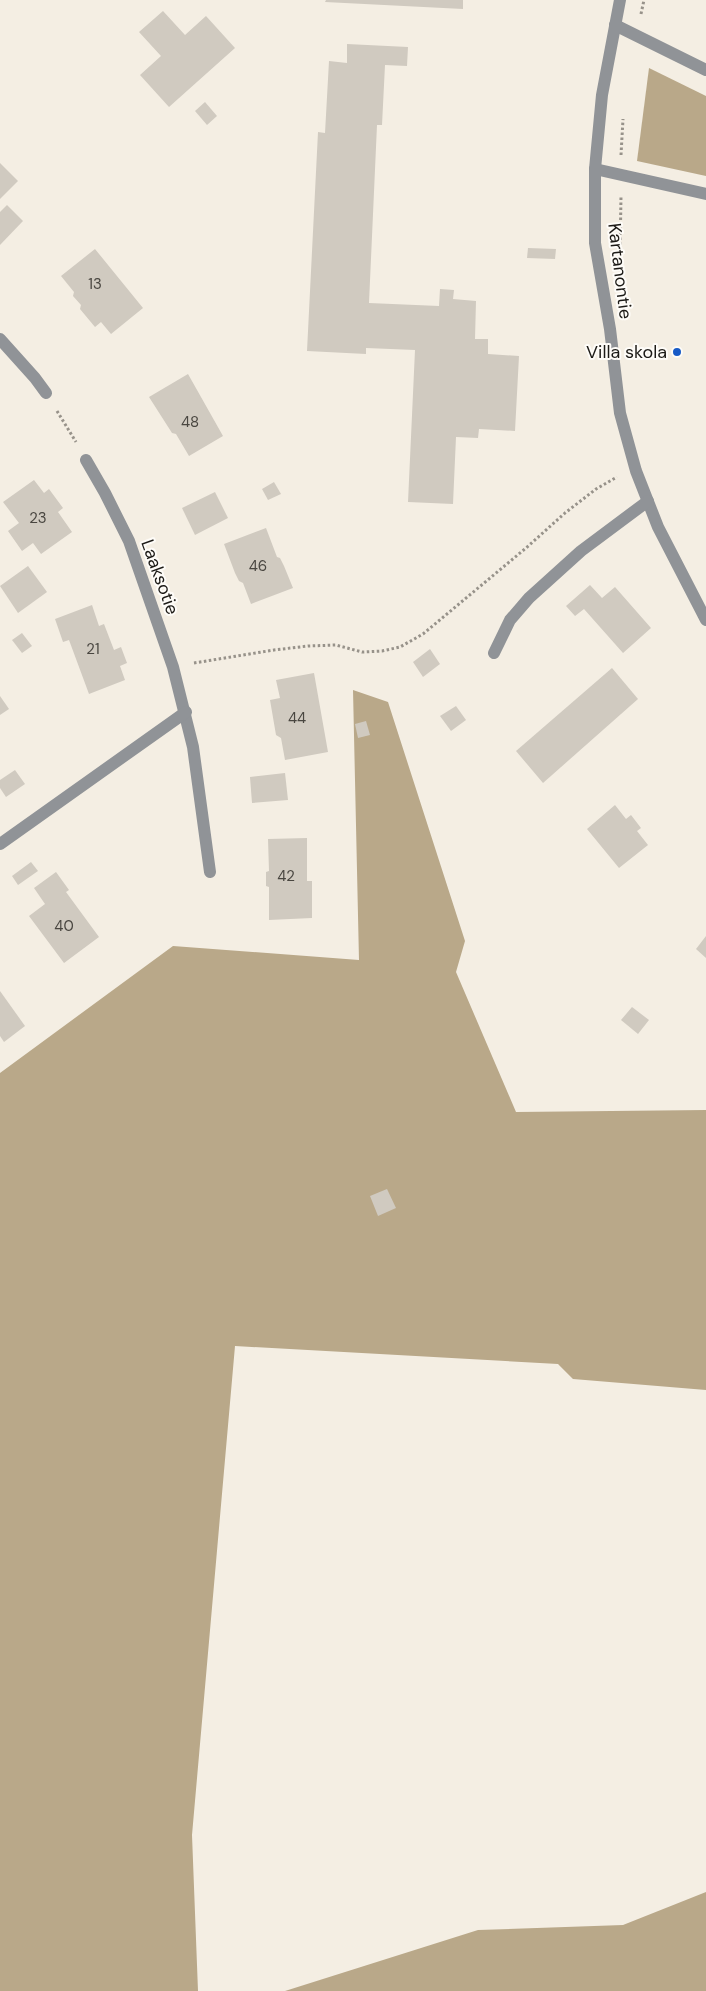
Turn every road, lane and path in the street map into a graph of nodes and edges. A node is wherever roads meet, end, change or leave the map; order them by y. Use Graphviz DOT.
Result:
graph roads {
  1 [pos="620,0"];
  2 [pos="644,0"];
  3 [pos="616,25"];
  4 [pos="636,36"];
  5 [pos="706,70"];
  6 [pos="623,117"];
  7 [pos="595,169"];
  8 [pos="620,174"];
  9 [pos="706,194"];
  10 [pos="622,265"];
  11 [pos="0,339"];
  12 [pos="46,393"];
  13 [pos="86,460"];
  14 [pos="636,471"];
  15 [pos="648,502"];
  16 [pos="706,620"];
  17 [pos="494,654"];
  18 [pos="173,667"];
  19 [pos="186,712"];
  20 [pos="0,844"];
  21 [pos="210,872"];
  1 -- 3 [label="street, Kartanontie"];
  2 -- 4 [label="path"];
  3 -- 4 [label="street"];
  3 -- 7 [label="street, Kartanontie"];
  4 -- 5 [label="street"];
  6 -- 8 [label="path"];
  7 -- 8 [label="street"];
  7 -- 14 [label="street, Kartanontie"];
  8 -- 9 [label="street"];
  8 -- 10 [label="path"];
  11 -- 12 [label="street"];
  12 -- 13 [label="path"];
  13 -- 18 [label="street, Laaksotie"];
  14 -- 15 [label="street, Kartanontie"];
  14 -- 18 [label="path"];
  15 -- 16 [label="street, Kartanontie"];
  15 -- 17 [label="street"];
  18 -- 19 [label="street, Laaksotie"];
  19 -- 20 [label="street"];
  19 -- 21 [label="street, Laaksotie"];
}
